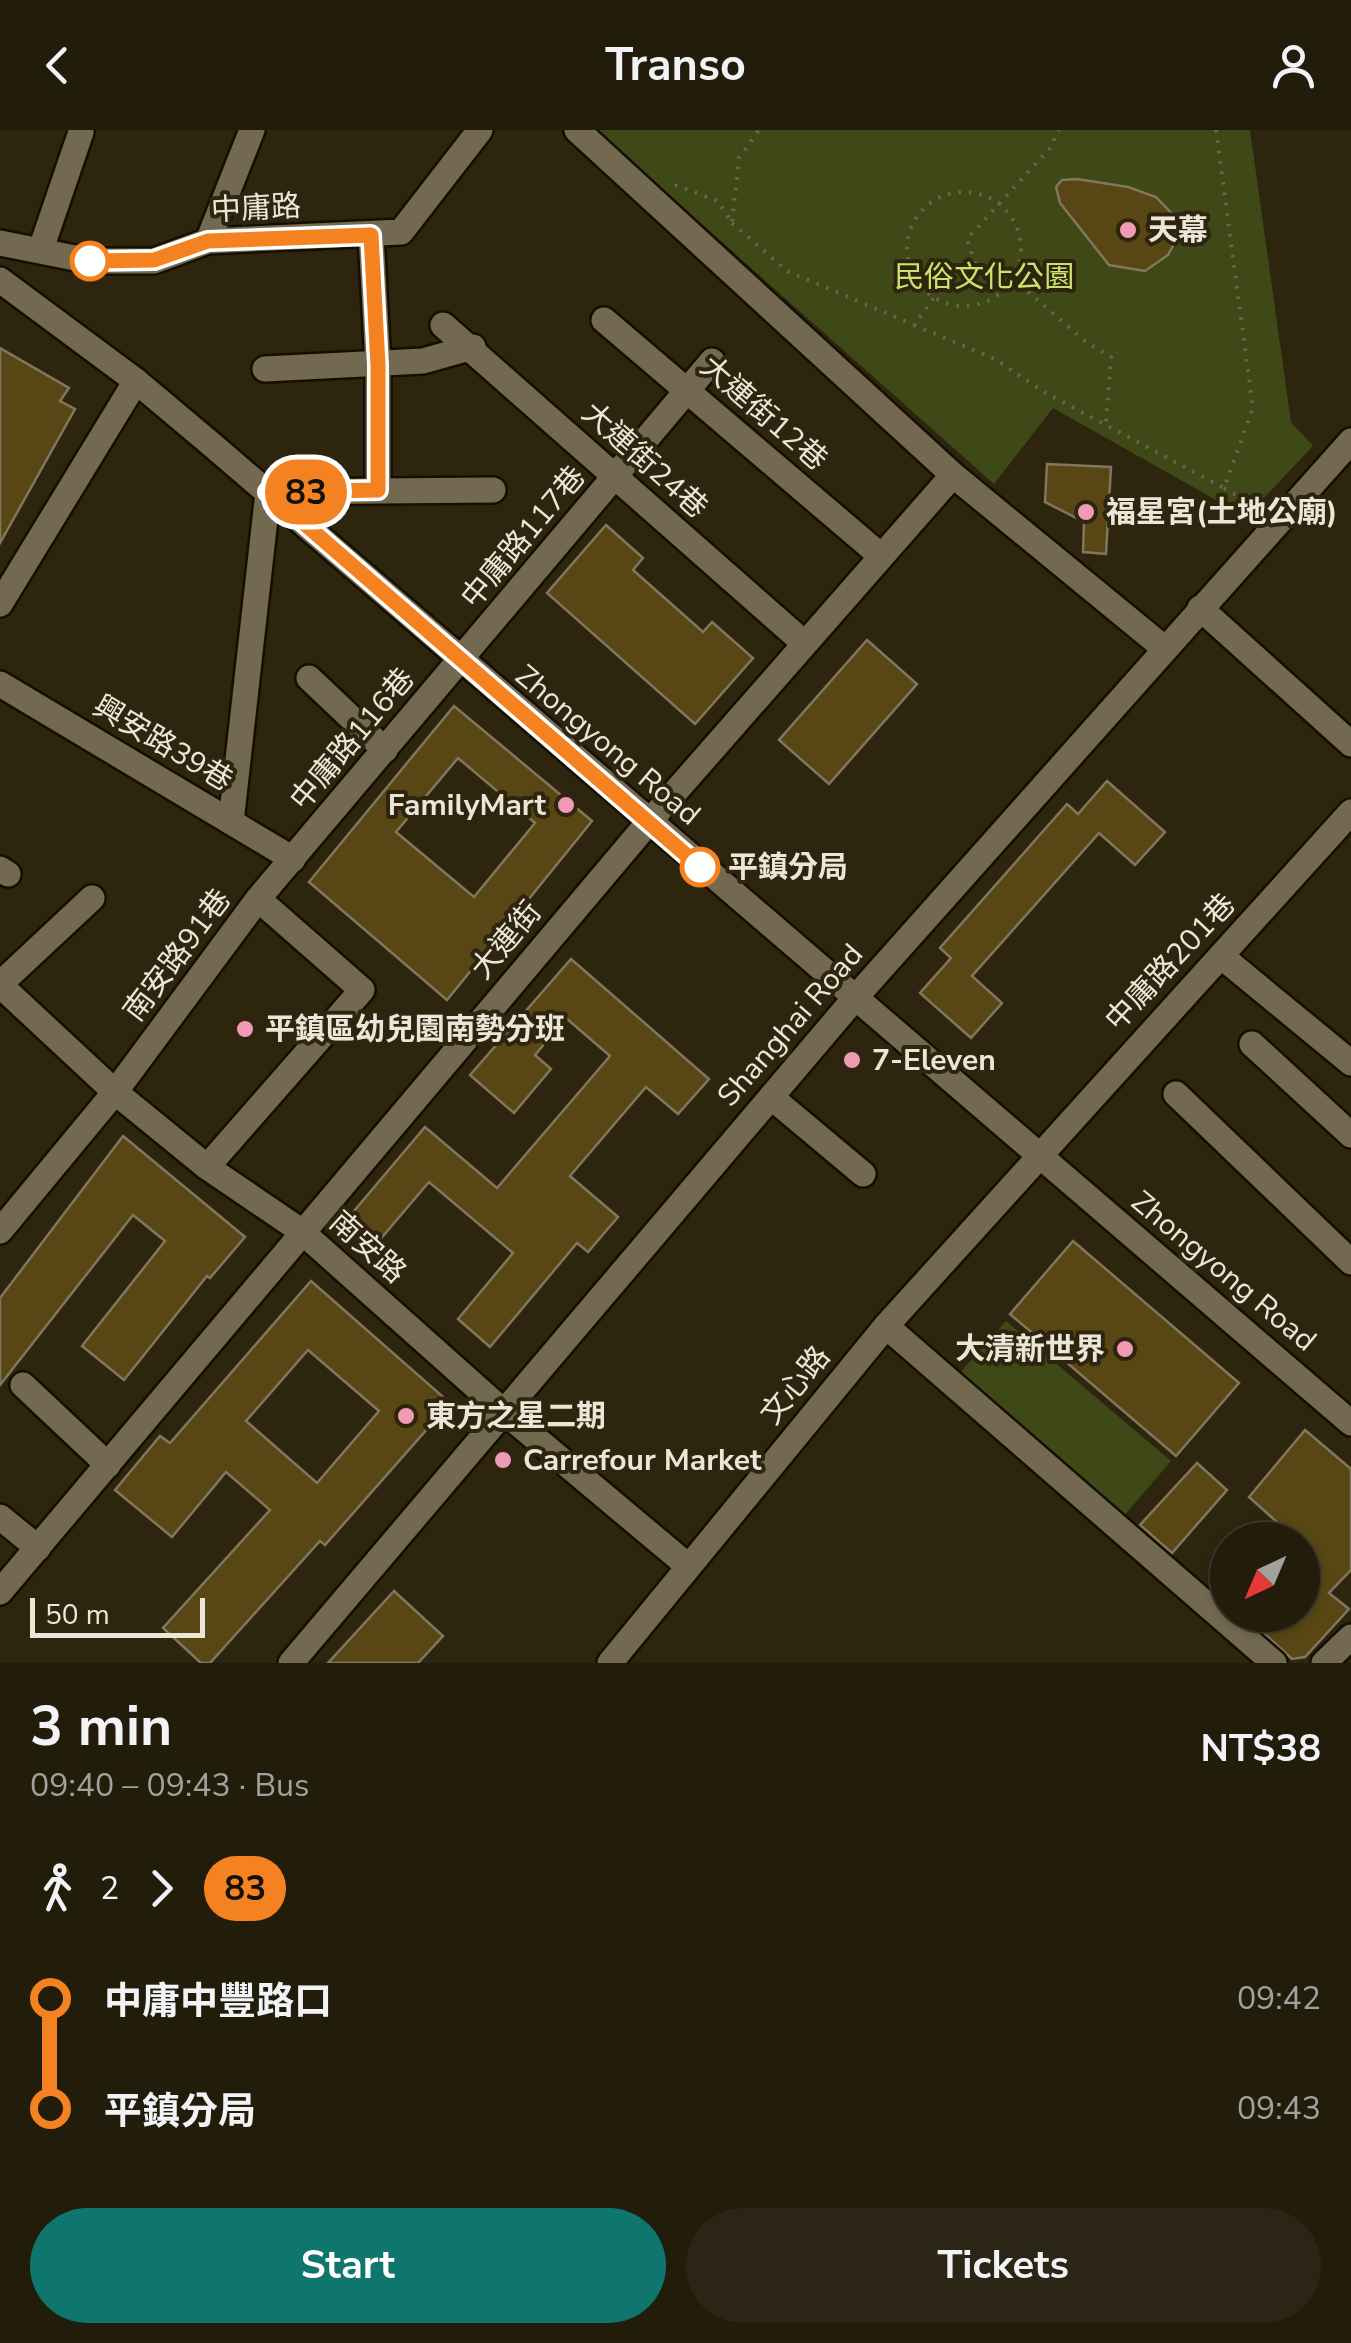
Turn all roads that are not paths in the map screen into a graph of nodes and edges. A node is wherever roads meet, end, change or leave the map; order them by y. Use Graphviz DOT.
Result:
graph roads {
  1 [pos="252,130"];
  2 [pos="480,130"];
  3 [pos="577,130"];
  4 [pos="81,132"];
  5 [pos="371,235"];
  6 [pos="208,241"];
  7 [pos="0,243"];
  8 [pos="41,249"];
  9 [pos="0,280"];
  10 [pos="604,320"];
  11 [pos="443,324"];
  12 [pos="472,348"];
  13 [pos="712,361"];
  14 [pos="378,365"];
  15 [pos="265,370"];
  16 [pos="136,381"];
  17 [pos="687,390"];
  18 [pos="1351,441"];
  19 [pos="952,475"];
  20 [pos="614,478"];
  21 [pos="378,490"];
  22 [pos="493,490"];
  23 [pos="268,492"];
  24 [pos="881,556"];
  25 [pos="0,604"];
  26 [pos="1200,608"];
  27 [pos="804,643"];
  28 [pos="1164,648"];
  29 [pos="460,662"];
  30 [pos="309,678"];
  31 [pos="0,684"];
  32 [pos="1351,744"];
  33 [pos="385,750"];
  34 [pos="1351,812"];
  35 [pos="232,822"];
  36 [pos="648,823"];
  37 [pos="294,859"];
  38 [pos="92,898"];
  39 [pos="258,899"];
  40 [pos="1221,956"];
  41 [pos="0,984"];
  42 [pos="855,998"];
  43 [pos="1252,1044"];
  44 [pos="1351,1063"];
  45 [pos="115,1092"];
  46 [pos="1176,1094"];
  47 [pos="771,1097"];
  48 [pos="1351,1135"];
  49 [pos="1037,1154"];
  50 [pos="207,1167"];
  51 [pos="863,1174"];
  52 [pos="5,1213"];
  53 [pos="301,1231"];
  54 [pos="1351,1262"];
  55 [pos="886,1326"];
  56 [pos="23,1385"];
  57 [pos="503,1411"];
  58 [pos="1348,1414"];
  59 [pos="108,1465"];
  60 [pos="0,1517"];
  61 [pos="38,1548"];
  62 [pos="688,1566"];
  63 [pos="0,1592"];
  64 [pos="1349,1643"];
  65 [pos="291,1663"];
  66 [pos="610,1663"];
  67 [pos="1274,1663"];
  68 [pos="1324,1663"];
  1 -- 6 [label="street"];
  2 -- 5 [label="street, 中庸路"];
  3 -- 19 [label="street"];
  4 -- 8 [label="street"];
  5 -- 6 [label="street, 中庸路"];
  5 -- 14 [label="street"];
  6 -- 8 [label="street, 中庸路"];
  7 -- 8 [label="street, 中庸路"];
  9 -- 16 [label="street, Zhongyong Road"];
  10 -- 17 [label="street, 大連街12巷"];
  11 -- 12 [label="street, 大連街24巷"];
  12 -- 14 [label="street"];
  12 -- 20 [label="street, 大連街24巷"];
  13 -- 17 [label="street, 中庸路117巷"];
  14 -- 15 [label="street"];
  14 -- 21 [label="street"];
  16 -- 23 [label="street, Zhongyong Road"];
  16 -- 25 [label="street"];
  17 -- 20 [label="street, 中庸路117巷"];
  17 -- 24 [label="street, 大連街12巷"];
  18 -- 26 [label="street, Shanghai Road"];
  19 -- 24 [label="street, 大連街"];
  19 -- 28 [label="street"];
  20 -- 27 [label="street, 大連街24巷"];
  20 -- 29 [label="street, 中庸路117巷"];
  21 -- 22 [label="street"];
  21 -- 23 [label="street"];
  23 -- 29 [label="street, Zhongyong Road"];
  23 -- 35 [label="street"];
  24 -- 27 [label="street, 大連街"];
  26 -- 28 [label="street, Shanghai Road"];
  26 -- 32 [label="street"];
  27 -- 36 [label="street, 大連街"];
  28 -- 42 [label="street, Shanghai Road"];
  29 -- 33 [label="street, 中庸路116巷"];
  29 -- 36 [label="street, Zhongyong Road"];
  30 -- 33 [label="street"];
  31 -- 35 [label="street, 興安路39巷"];
  33 -- 37 [label="street, 中庸路116巷"];
  34 -- 40 [label="street, 中庸路201巷"];
  35 -- 37 [label="street, 興安路39巷"];
  36 -- 42 [label="street, Zhongyong Road"];
  36 -- 53 [label="street, 大連街"];
  37 -- 39 [label="street, 南安路91巷"];
  38 -- 41 [label="street"];
  39 -- 45 [label="street, 南安路91巷"];
  39 -- 50 [label="street"];
  40 -- 44 [label="street"];
  40 -- 49 [label="street, 中庸路201巷"];
  41 -- 45 [label="street, 南安路"];
  42 -- 47 [label="street, Shanghai Road"];
  42 -- 49 [label="street, Zhongyong Road"];
  43 -- 48 [label="street"];
  45 -- 50 [label="street, 南安路"];
  45 -- 52 [label="street, 南安路91巷"];
  46 -- 54 [label="street"];
  47 -- 51 [label="street"];
  47 -- 57 [label="street, Shanghai Road"];
  49 -- 55 [label="street, 文心路"];
  49 -- 58 [label="street, Zhongyong Road"];
  50 -- 53 [label="street, 南安路"];
  53 -- 57 [label="street, 南安路"];
  53 -- 59 [label="street, 大連街"];
  55 -- 62 [label="street, 文心路"];
  55 -- 67 [label="street"];
  56 -- 59 [label="street"];
  57 -- 62 [label="street, 南安路"];
  57 -- 65 [label="street, Shanghai Road"];
  59 -- 61 [label="street, 大連街"];
  60 -- 61 [label="street"];
  61 -- 63 [label="street, 大連街"];
  62 -- 66 [label="street, 文心路"];
  64 -- 68 [label="street"];
}
